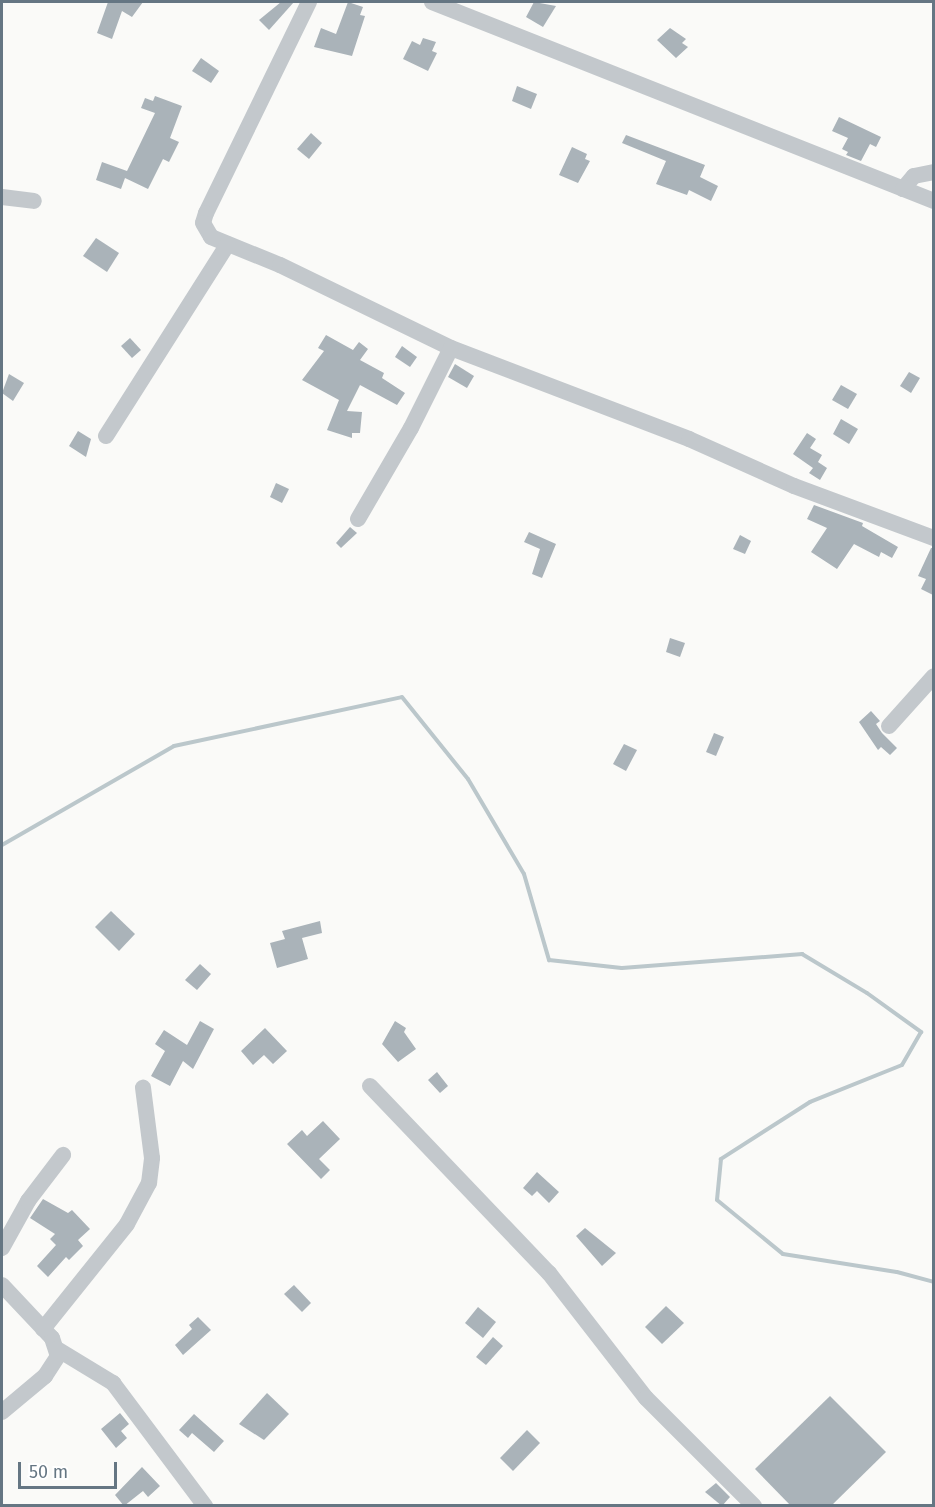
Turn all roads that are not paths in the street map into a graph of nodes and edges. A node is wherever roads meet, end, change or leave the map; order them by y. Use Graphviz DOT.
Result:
graph roads {
  1 [pos="309,2"];
  2 [pos="432,2"];
  3 [pos="933,171"];
  4 [pos="903,189"];
  5 [pos="2,197"];
  6 [pos="34,201"];
  7 [pos="933,201"];
  8 [pos="228,244"];
  9 [pos="451,348"];
  10 [pos="106,436"];
  11 [pos="358,519"];
  12 [pos="933,538"];
  13 [pos="933,676"];
  14 [pos="889,726"];
  15 [pos="370,1086"];
  16 [pos="143,1088"];
  17 [pos="63,1155"];
  18 [pos="2,1248"];
  19 [pos="2,1286"];
  20 [pos="44,1329"];
  21 [pos="57,1350"];
  22 [pos="2,1412"];
  23 [pos="205,1506"];
  24 [pos="754,1506"];
  1 -- 8 [label="street"];
  2 -- 4 [label="street"];
  3 -- 4 [label="street"];
  4 -- 7 [label="street"];
  5 -- 6 [label="street"];
  8 -- 9 [label="street"];
  8 -- 10 [label="street"];
  9 -- 11 [label="street"];
  9 -- 12 [label="street"];
  13 -- 14 [label="street"];
  15 -- 24 [label="street"];
  16 -- 20 [label="street"];
  17 -- 18 [label="street"];
  19 -- 20 [label="street"];
  20 -- 21 [label="street"];
  21 -- 22 [label="street"];
  21 -- 23 [label="street"];
}
